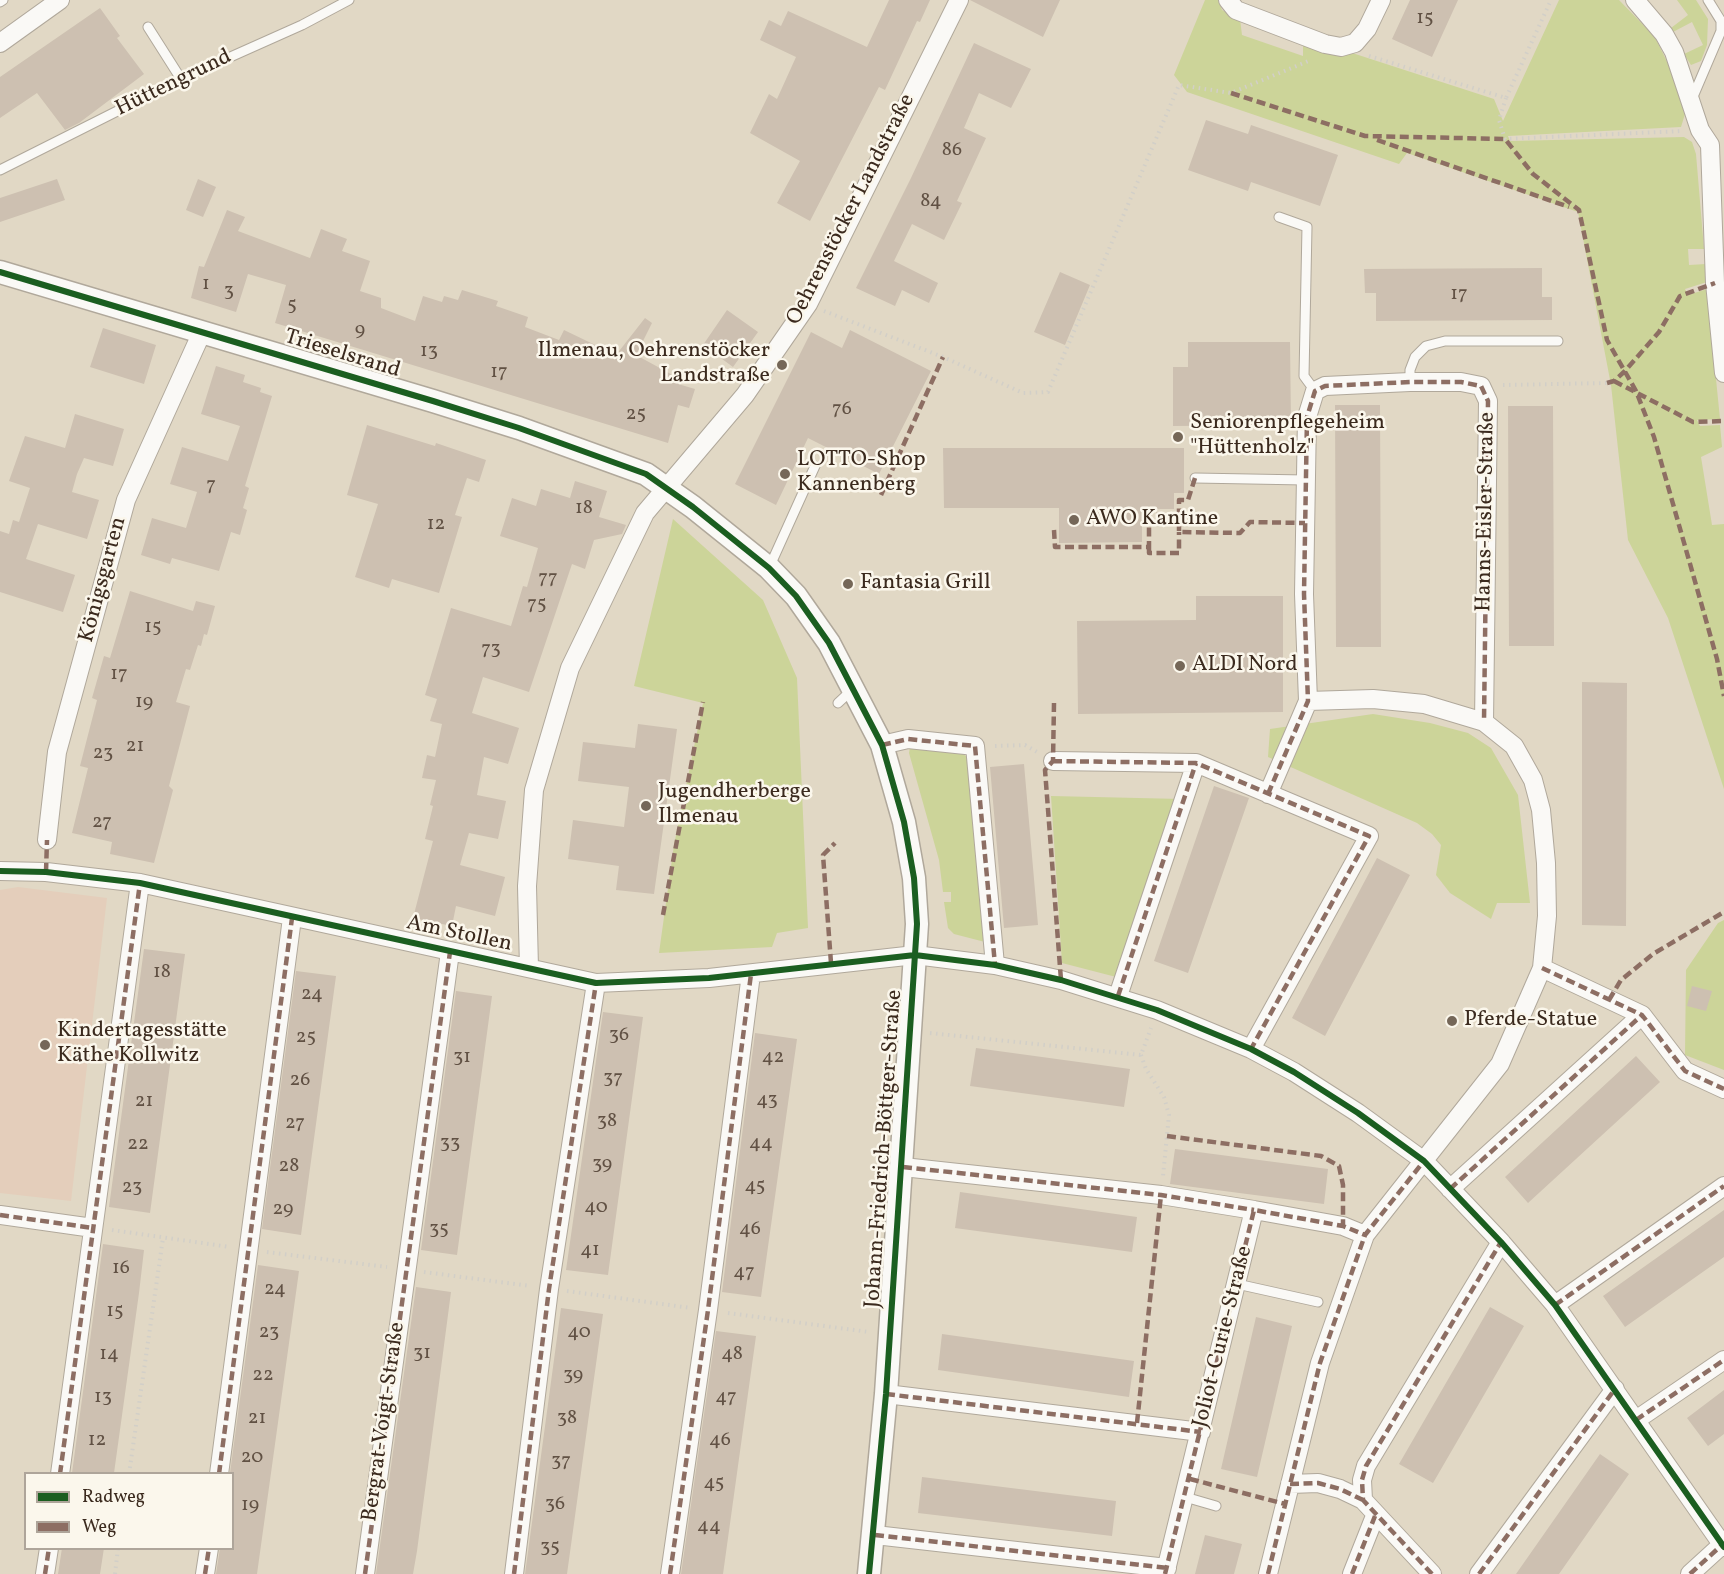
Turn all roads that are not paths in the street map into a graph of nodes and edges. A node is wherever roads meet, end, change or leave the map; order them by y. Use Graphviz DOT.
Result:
graph roads {
  1 [pos="60,0"];
  2 [pos="349,0"];
  3 [pos="959,0"];
  4 [pos="1228,0"];
  5 [pos="1381,0"];
  6 [pos="1635,0"];
  7 [pos="1708,0"];
  8 [pos="147,27"];
  9 [pos="1723,30"];
  10 [pos="0,43"];
  11 [pos="181,79"];
  12 [pos="1692,99"];
  13 [pos="1712,140"];
  14 [pos="0,170"];
  15 [pos="1279,217"];
  16 [pos="0,272"];
  17 [pos="202,332"];
  18 [pos="1558,341"];
  19 [pos="1724,373"];
  20 [pos="1410,382"];
  21 [pos="1315,391"];
  22 [pos="815,466"];
  23 [pos="1194,478"];
  24 [pos="1305,480"];
  25 [pos="668,488"];
  26 [pos="769,568"];
  27 [pos="1308,701"];
  28 [pos="1484,722"];
  29 [pos="882,745"];
  30 [pos="1053,761"];
  31 [pos="1196,763"];
  32 [pos="1268,794"];
  33 [pos="47,840"];
  34 [pos="0,871"];
  35 [pos="140,883"];
  36 [pos="292,918"];
  37 [pos="450,952"];
  38 [pos="915,955"];
  39 [pos="995,965"];
  40 [pos="530,968"];
  41 [pos="1542,968"];
  42 [pos="751,974"];
  43 [pos="596,983"];
  44 [pos="1118,996"];
  45 [pos="1642,1015"];
  46 [pos="1251,1049"];
  47 [pos="1724,1089"];
  48 [pos="1424,1161"];
  49 [pos="903,1167"];
  50 [pos="1724,1186"];
  51 [pos="1450,1189"];
  52 [pos="1254,1210"];
  53 [pos="0,1215"];
  54 [pos="93,1228"];
  55 [pos="1365,1235"];
  56 [pos="1501,1242"];
  57 [pos="406,1270"];
  58 [pos="1237,1284"];
  59 [pos="1318,1302"];
  60 [pos="1555,1305"];
  61 [pos="1724,1360"];
  62 [pos="1615,1389"];
  63 [pos="886,1394"];
  64 [pos="1636,1419"];
  65 [pos="1201,1432"];
  66 [pos="60,1472"];
  67 [pos="219,1472"];
  68 [pos="1290,1484"];
  69 [pos="1185,1497"];
  70 [pos="1363,1500"];
  71 [pos="1216,1506"];
  72 [pos="1376,1516"];
  73 [pos="875,1535"];
  74 [pos="1723,1545"];
  75 [pos="49,1550"];
  76 [pos="209,1550"];
  77 [pos="1164,1572"];
  78 [pos="45,1574"];
  79 [pos="205,1574"];
  80 [pos="365,1574"];
  81 [pos="514,1574"];
  82 [pos="670,1574"];
  83 [pos="869,1574"];
  84 [pos="1268,1574"];
  85 [pos="1352,1574"];
  86 [pos="1432,1574"];
  87 [pos="1479,1574"];
  88 [pos="1690,1574"];
  1 -- 10 [label="street"];
  2 -- 11 [label="lane, Hüttengrund"];
  3 -- 25 [label="street, Oehrenstöcker Landstraße"];
  4 -- 5 [label="street"];
  6 -- 12 [label="street"];
  7 -- 9 [label="lane"];
  8 -- 11 [label="lane"];
  9 -- 12 [label="lane"];
  11 -- 14 [label="lane, Hüttengrund"];
  12 -- 13 [label="street"];
  13 -- 19 [label="street"];
  15 -- 21 [label="lane"];
  16 -- 17 [label="street, Trieselsrand"];
  17 -- 25 [label="street, Trieselsrand"];
  17 -- 33 [label="street, Königsgarten"];
  18 -- 20 [label="lane"];
  20 -- 21 [label="street, Hanns-Eisler-Straße"];
  20 -- 28 [label="street, Hanns-Eisler-Straße"];
  21 -- 24 [label="street"];
  22 -- 26 [label="lane"];
  23 -- 24 [label="lane"];
  24 -- 27 [label="street"];
  25 -- 26 [label="street, Johann-Friedrich-Böttger-Straße"];
  25 -- 40 [label="street, Oehrenstöcker Landstraße"];
  26 -- 29 [label="street, Johann-Friedrich-Böttger-Straße"];
  27 -- 28 [label="street"];
  27 -- 32 [label="street"];
  28 -- 41 [label="street"];
  29 -- 38 [label="street, Johann-Friedrich-Böttger-Straße"];
  29 -- 39 [label="street"];
  30 -- 31 [label="street"];
  31 -- 32 [label="street"];
  31 -- 44 [label="street"];
  32 -- 46 [label="street"];
  34 -- 35 [label="street, Am Stollen"];
  35 -- 36 [label="street, Am Stollen"];
  35 -- 54 [label="street"];
  36 -- 37 [label="street, Am Stollen"];
  36 -- 67 [label="street"];
  37 -- 40 [label="street, Am Stollen"];
  37 -- 57 [label="street, Am Stollen"];
  38 -- 39 [label="street, Am Stollen"];
  38 -- 42 [label="street, Am Stollen"];
  38 -- 49 [label="street, Johann-Friedrich-Böttger-Straße"];
  39 -- 44 [label="street, Am Stollen"];
  40 -- 43 [label="street, Am Stollen"];
  41 -- 45 [label="street"];
  41 -- 48 [label="street"];
  42 -- 43 [label="street, Am Stollen"];
  42 -- 82 [label="street"];
  43 -- 81 [label="street"];
  44 -- 46 [label="street, Am Stollen"];
  45 -- 47 [label="street"];
  45 -- 51 [label="street"];
  46 -- 48 [label="street, Am Stollen"];
  48 -- 51 [label="street, Am Stollen"];
  48 -- 55 [label="street"];
  49 -- 52 [label="street, Johann-Friedrich-Böttger-Straße"];
  49 -- 63 [label="street, Johann-Friedrich-Böttger-Straße"];
  50 -- 60 [label="street"];
  51 -- 56 [label="street, Am Stollen"];
  52 -- 55 [label="street"];
  52 -- 58 [label="street, Joliot-Curie-Straße"];
  53 -- 54 [label="street"];
  54 -- 66 [label="street"];
  55 -- 68 [label="street"];
  56 -- 60 [label="street, Am Stollen"];
  56 -- 70 [label="street"];
  57 -- 80 [label="street, Bergrat-Voigt-Straße"];
  58 -- 59 [label="lane"];
  58 -- 65 [label="street, Joliot-Curie-Straße"];
  60 -- 62 [label="street, Am Stollen"];
  61 -- 64 [label="street"];
  62 -- 64 [label="street, Am Stollen"];
  62 -- 87 [label="street"];
  63 -- 65 [label="street"];
  63 -- 73 [label="street, Johann-Friedrich-Böttger-Straße"];
  64 -- 74 [label="street, Am Stollen"];
  65 -- 69 [label="street, Joliot-Curie-Straße"];
  68 -- 70 [label="street"];
  68 -- 84 [label="street"];
  69 -- 71 [label="lane"];
  69 -- 77 [label="street, Joliot-Curie-Straße"];
  70 -- 72 [label="street"];
  72 -- 85 [label="street"];
  72 -- 86 [label="street"];
  73 -- 77 [label="street"];
  73 -- 83 [label="street, Johann-Friedrich-Böttger-Straße"];
  74 -- 88 [label="street"];
  75 -- 78 [label="street"];
  76 -- 79 [label="street"];
}
